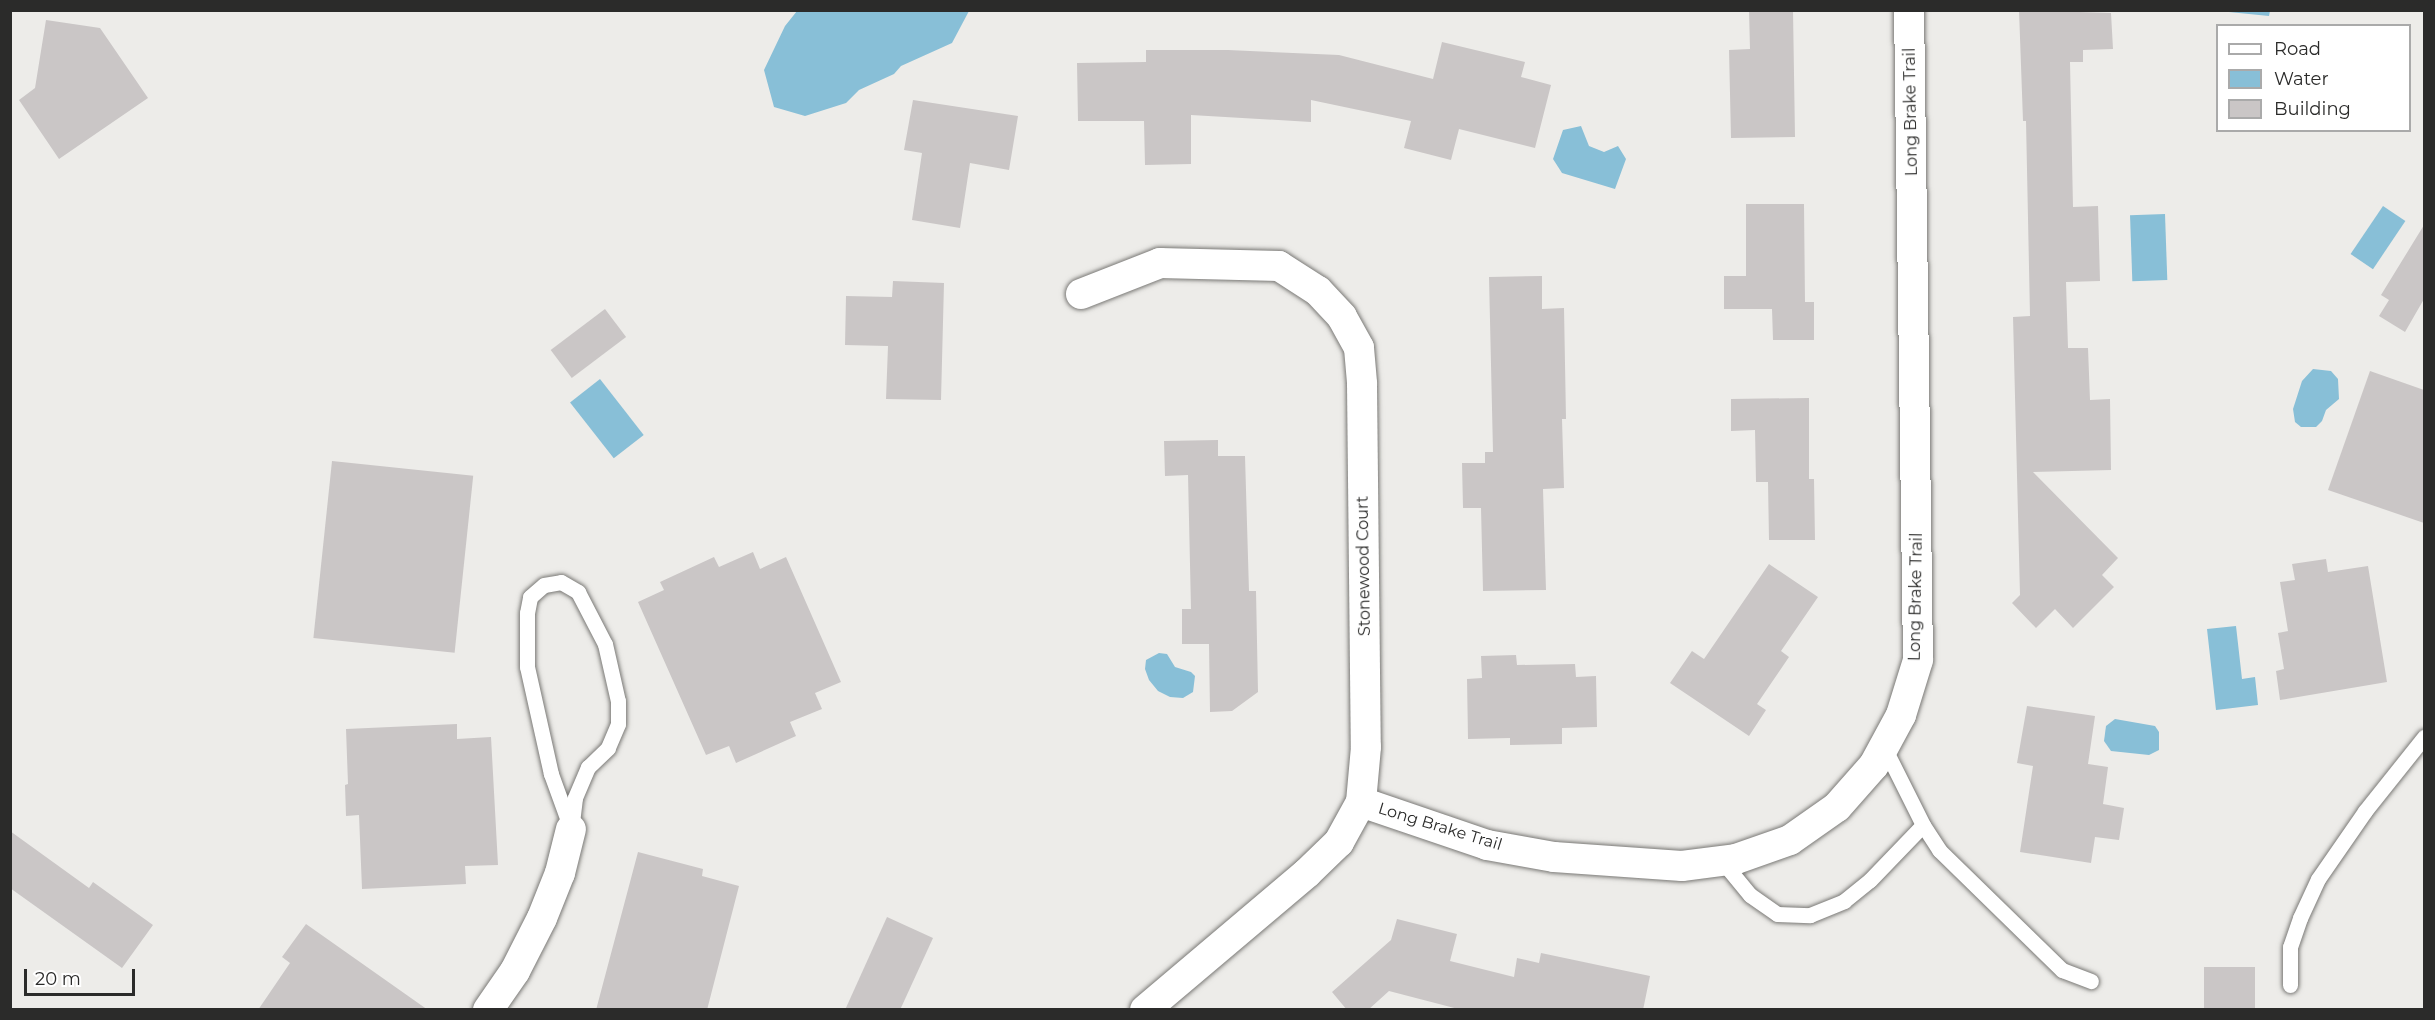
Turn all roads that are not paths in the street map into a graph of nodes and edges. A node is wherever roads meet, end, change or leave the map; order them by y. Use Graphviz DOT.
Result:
graph roads {
  1 [pos="1909,10"];
  2 [pos="1081,294"];
  3 [pos="2424,737"];
  4 [pos="1884,747"];
  5 [pos="1361,802"];
  6 [pos="1923,825"];
  7 [pos="571,829"];
  8 [pos="1722,861"];
  9 [pos="2091,981"];
  10 [pos="2290,985"];
  11 [pos="488,1010"];
  12 [pos="1145,1010"];
  1 -- 4 [label="street, Long Brake Trail"];
  2 -- 5 [label="street, Stonewood Court"];
  3 -- 10 [label="lane"];
  4 -- 6 [label="lane"];
  4 -- 8 [label="street, Long Brake Trail"];
  5 -- 8 [label="street, Long Brake Trail"];
  5 -- 12 [label="street, Stonewood Court"];
  6 -- 8 [label="lane"];
  6 -- 9 [label="lane"];
  7 -- 7 [label="lane"];
  7 -- 11 [label="street"];
}
